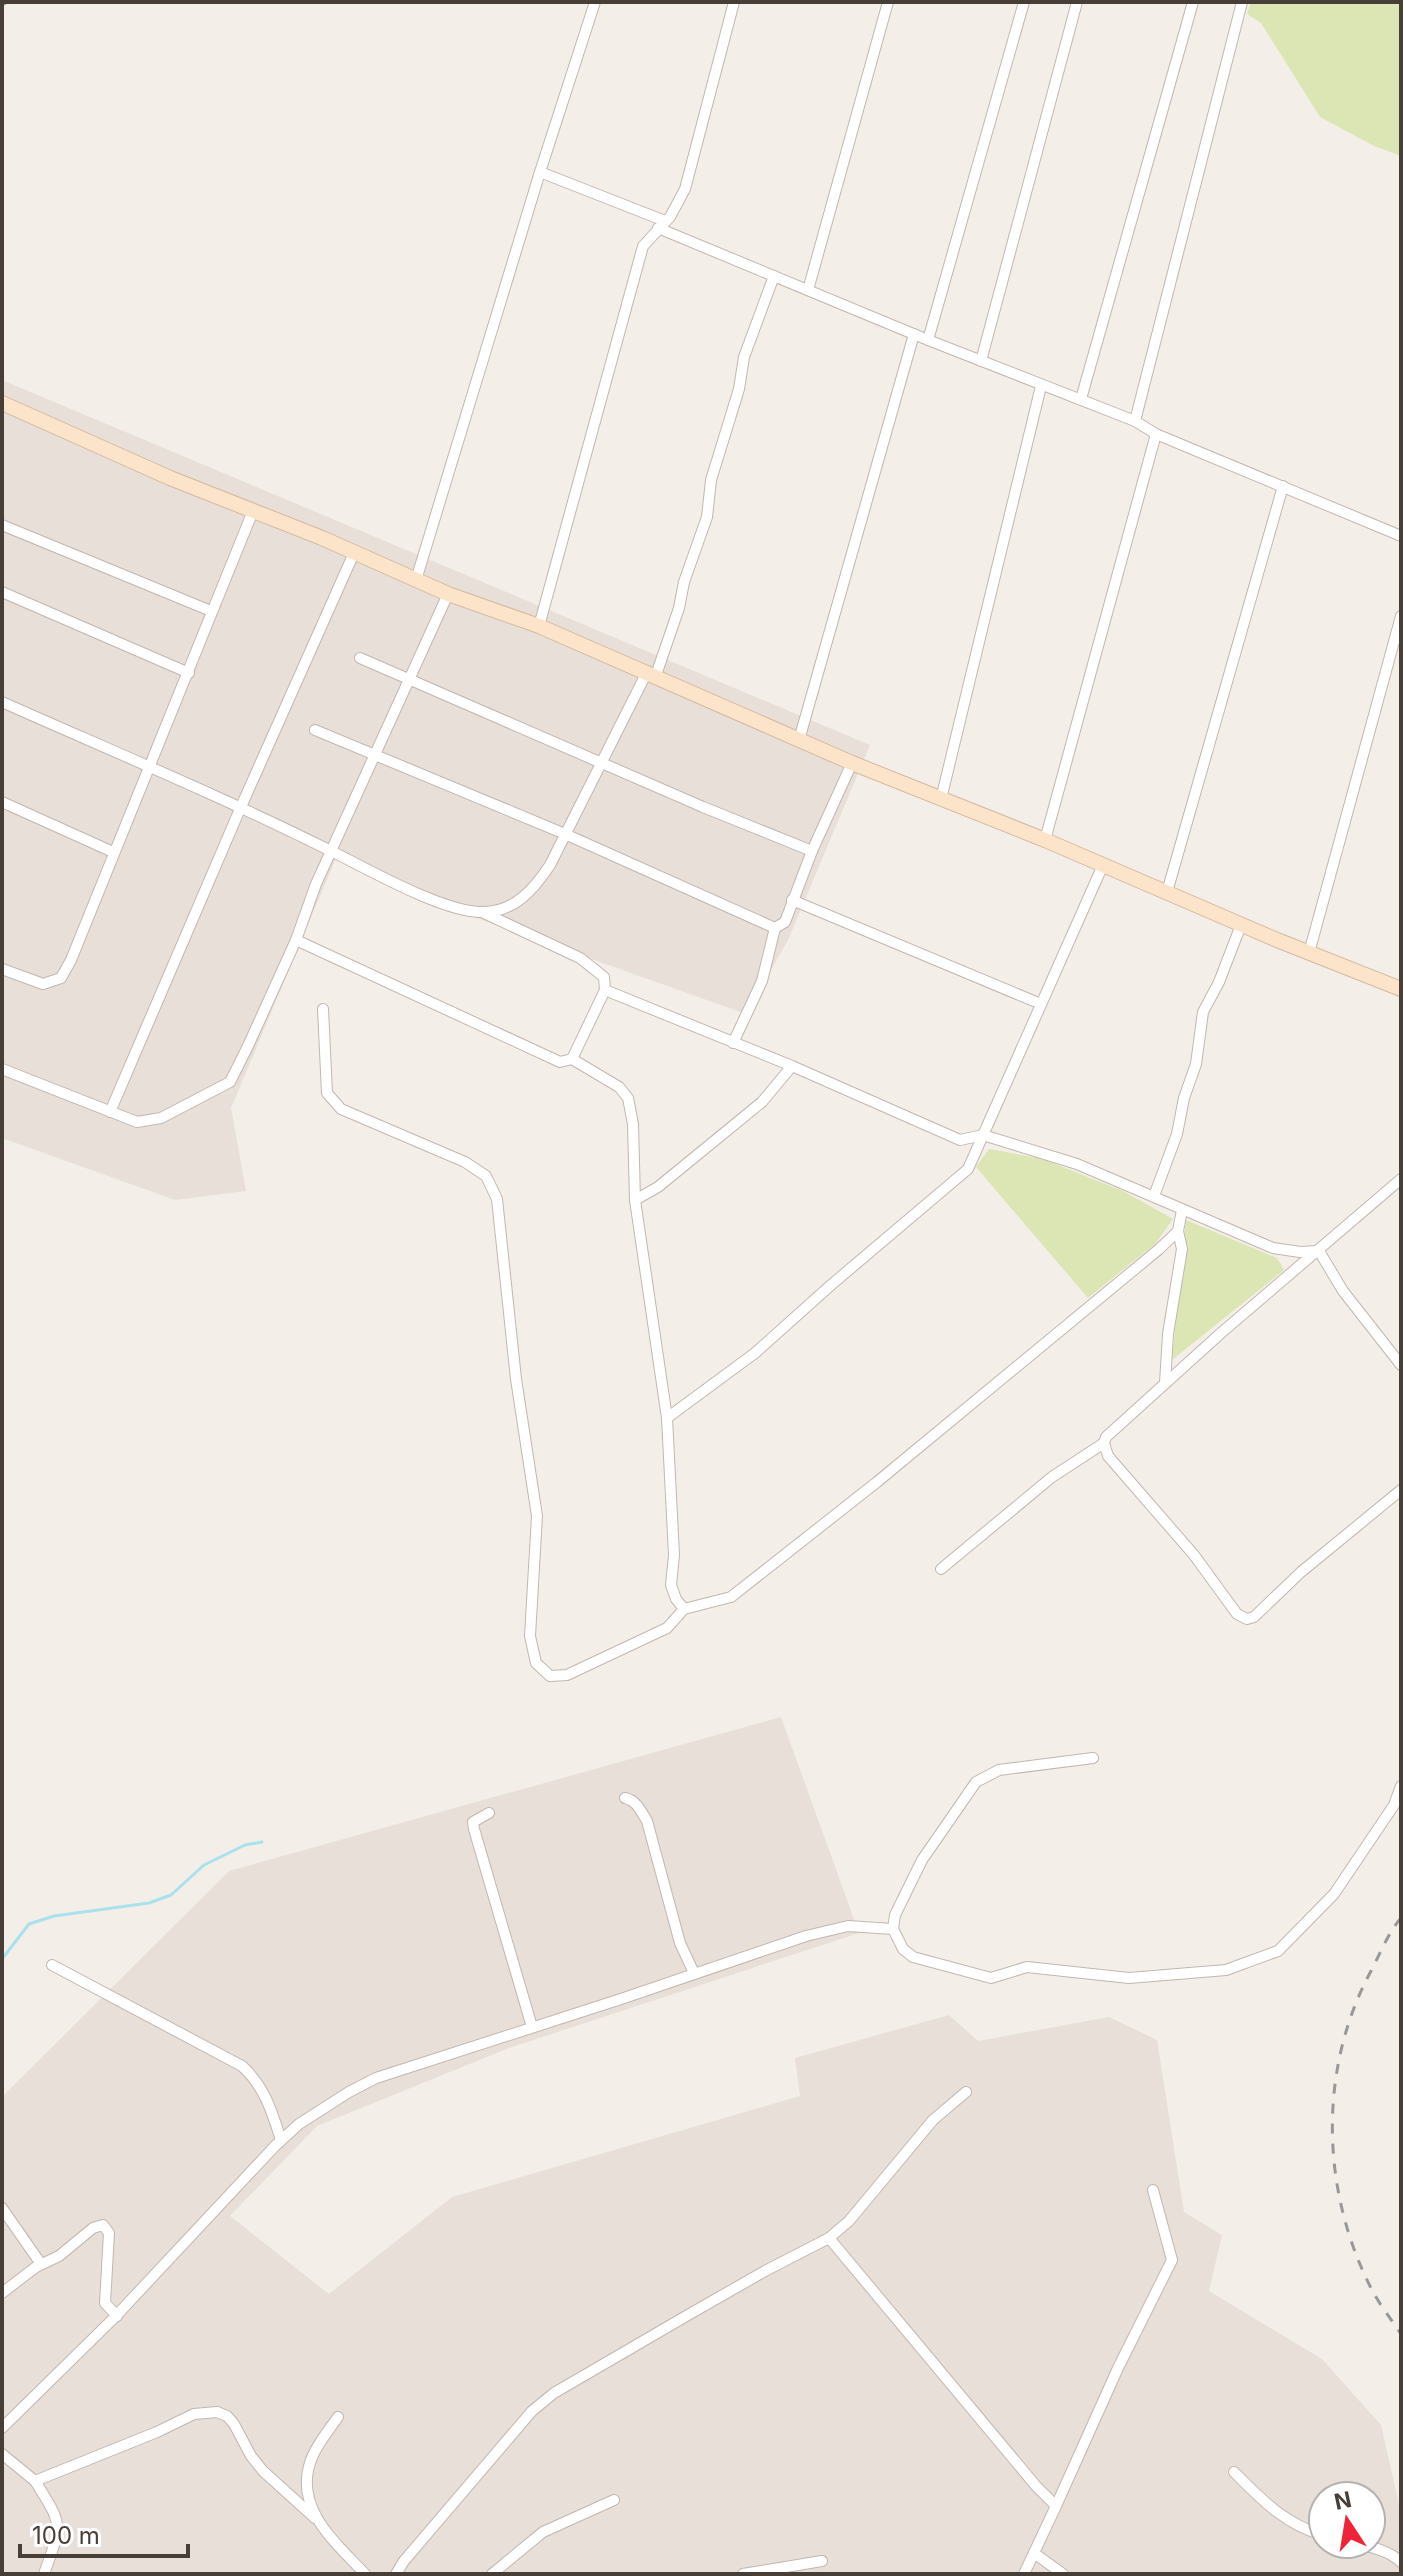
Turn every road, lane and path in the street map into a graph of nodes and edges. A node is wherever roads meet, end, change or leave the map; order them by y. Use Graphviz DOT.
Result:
graph roads {
  1 [pos="595,2"];
  2 [pos="734,2"];
  3 [pos="888,2"];
  4 [pos="1024,2"];
  5 [pos="1077,2"];
  6 [pos="1193,2"];
  7 [pos="1242,2"];
  8 [pos="540,172"];
  9 [pos="662,225"];
  10 [pos="774,276"];
  11 [pos="808,290"];
  12 [pos="914,334"];
  13 [pos="928,340"];
  14 [pos="981,361"];
  15 [pos="1041,386"];
  16 [pos="1081,399"];
  17 [pos="2,403"];
  18 [pos="1135,421"];
  19 [pos="1156,434"];
  20 [pos="1283,486"];
  21 [pos="253,511"];
  22 [pos="2,525"];
  23 [pos="1401,536"];
  24 [pos="354,553"];
  25 [pos="416,580"];
  26 [pos="2,592"];
  27 [pos="448,594"];
  28 [pos="211,611"];
  29 [pos="1401,616"];
  30 [pos="539,626"];
  31 [pos="360,658"];
  32 [pos="189,673"];
  33 [pos="651,676"];
  34 [pos="410,679"];
  35 [pos="2,702"];
  36 [pos="315,730"];
  37 [pos="799,740"];
  38 [pos="376,755"];
  39 [pos="602,763"];
  40 [pos="852,763"];
  41 [pos="148,767"];
  42 [pos="941,799"];
  43 [pos="2,802"];
  44 [pos="240,809"];
  45 [pos="565,834"];
  46 [pos="1045,840"];
  47 [pos="331,851"];
  48 [pos="812,851"];
  49 [pos="113,852"];
  50 [pos="1103,865"];
  51 [pos="1167,892"];
  52 [pos="792,900"];
  53 [pos="484,912"];
  54 [pos="1241,925"];
  55 [pos="775,928"];
  56 [pos="296,940"];
  57 [pos="1309,953"];
  58 [pos="2,969"];
  59 [pos="1401,989"];
  60 [pos="605,990"];
  61 [pos="1041,1004"];
  62 [pos="323,1009"];
  63 [pos="733,1043"];
  64 [pos="572,1059"];
  65 [pos="792,1066"];
  66 [pos="2,1069"];
  67 [pos="110,1112"];
  68 [pos="983,1135"];
  69 [pos="1401,1179"];
  70 [pos="1154,1196"];
  71 [pos="635,1200"];
  72 [pos="1182,1210"];
  73 [pos="1178,1231"];
  74 [pos="1319,1251"];
  75 [pos="1401,1365"];
  76 [pos="1165,1383"];
  77 [pos="667,1418"];
  78 [pos="1104,1443"];
  79 [pos="1401,1490"];
  80 [pos="941,1569"];
  81 [pos="684,1609"];
  82 [pos="1093,1758"];
  83 [pos="1401,1786"];
  84 [pos="625,1798"];
  85 [pos="489,1813"];
  86 [pos="893,1929"];
  87 [pos="52,1965"];
  88 [pos="694,1973"];
  89 [pos="532,2027"];
  90 [pos="966,2092"];
  91 [pos="281,2140"];
  92 [pos="1153,2190"];
  93 [pos="2,2208"];
  94 [pos="829,2238"];
  95 [pos="41,2264"];
  96 [pos="2,2293"];
  97 [pos="117,2316"];
  98 [pos="338,2417"];
  99 [pos="2,2428"];
  100 [pos="2,2454"];
  101 [pos="1234,2472"];
  102 [pos="35,2481"];
  103 [pos="614,2500"];
  104 [pos="1056,2506"];
  105 [pos="315,2518"];
  106 [pos="1307,2529"];
  107 [pos="1034,2553"];
  108 [pos="822,2561"];
  109 [pos="44,2574"];
  110 [pos="365,2574"];
  111 [pos="396,2574"];
  112 [pos="492,2574"];
  113 [pos="743,2574"];
  114 [pos="1024,2574"];
  115 [pos="1063,2574"];
  1 -- 8 [label="street"];
  2 -- 9 [label="street"];
  3 -- 11 [label="street"];
  4 -- 13 [label="street"];
  5 -- 14 [label="street"];
  6 -- 16 [label="street"];
  7 -- 18 [label="street"];
  8 -- 9 [label="street"];
  8 -- 25 [label="street"];
  9 -- 10 [label="street"];
  9 -- 30 [label="street"];
  10 -- 11 [label="street"];
  10 -- 33 [label="street"];
  11 -- 12 [label="street"];
  12 -- 13 [label="street"];
  12 -- 37 [label="street"];
  13 -- 14 [label="street"];
  14 -- 15 [label="street"];
  15 -- 16 [label="street"];
  15 -- 42 [label="street"];
  16 -- 18 [label="street"];
  17 -- 21 [label="street"];
  18 -- 19 [label="street"];
  19 -- 20 [label="street"];
  19 -- 46 [label="street"];
  20 -- 23 [label="street"];
  20 -- 51 [label="street"];
  21 -- 24 [label="street"];
  21 -- 28 [label="street"];
  22 -- 28 [label="street"];
  24 -- 25 [label="street"];
  24 -- 44 [label="street"];
  25 -- 27 [label="street"];
  26 -- 32 [label="street"];
  27 -- 30 [label="street"];
  27 -- 34 [label="street"];
  28 -- 32 [label="street"];
  29 -- 57 [label="street"];
  30 -- 33 [label="street"];
  31 -- 34 [label="street"];
  32 -- 41 [label="street"];
  33 -- 37 [label="street"];
  33 -- 39 [label="street"];
  34 -- 38 [label="street"];
  34 -- 39 [label="street"];
  35 -- 41 [label="street"];
  36 -- 38 [label="street"];
  37 -- 40 [label="street"];
  38 -- 45 [label="street"];
  38 -- 47 [label="street"];
  39 -- 45 [label="street"];
  39 -- 48 [label="street"];
  40 -- 42 [label="street"];
  40 -- 48 [label="street"];
  41 -- 44 [label="street"];
  41 -- 49 [label="street"];
  42 -- 46 [label="street"];
  43 -- 49 [label="street"];
  44 -- 47 [label="street"];
  44 -- 67 [label="street"];
  45 -- 53 [label="street"];
  45 -- 55 [label="street"];
  46 -- 50 [label="street"];
  47 -- 53 [label="street"];
  47 -- 56 [label="street"];
  48 -- 52 [label="street"];
  49 -- 58 [label="street"];
  50 -- 51 [label="street"];
  50 -- 61 [label="street"];
  51 -- 54 [label="street"];
  52 -- 55 [label="street"];
  52 -- 61 [label="street"];
  53 -- 60 [label="street"];
  54 -- 57 [label="street"];
  54 -- 70 [label="street"];
  55 -- 63 [label="street"];
  56 -- 64 [label="street"];
  56 -- 67 [label="street"];
  57 -- 59 [label="street"];
  60 -- 63 [label="street"];
  60 -- 64 [label="street"];
  61 -- 68 [label="street"];
  62 -- 81 [label="street"];
  63 -- 65 [label="street"];
  64 -- 71 [label="street"];
  65 -- 68 [label="street"];
  65 -- 71 [label="street"];
  66 -- 67 [label="street"];
  68 -- 70 [label="street"];
  68 -- 77 [label="street"];
  69 -- 74 [label="street"];
  70 -- 72 [label="street"];
  71 -- 77 [label="street"];
  72 -- 73 [label="street"];
  72 -- 74 [label="street"];
  73 -- 76 [label="street"];
  73 -- 81 [label="street"];
  74 -- 75 [label="street"];
  74 -- 76 [label="street"];
  76 -- 78 [label="street"];
  77 -- 81 [label="street"];
  78 -- 79 [label="street"];
  78 -- 80 [label="street"];
  82 -- 86 [label="street"];
  83 -- 86 [label="street"];
  84 -- 88 [label="street"];
  85 -- 89 [label="street"];
  86 -- 88 [label="street"];
  87 -- 91 [label="street"];
  88 -- 89 [label="street"];
  89 -- 91 [label="street"];
  90 -- 94 [label="street"];
  91 -- 97 [label="street"];
  92 -- 104 [label="street"];
  93 -- 95 [label="street"];
  94 -- 104 [label="street"];
  94 -- 111 [label="street"];
  95 -- 96 [label="street"];
  95 -- 97 [label="street"];
  97 -- 99 [label="street"];
  98 -- 105 [label="street"];
  100 -- 102 [label="street"];
  101 -- 106 [label="street"];
  102 -- 105 [label="street"];
  102 -- 109 [label="street"];
  103 -- 112 [label="street"];
  104 -- 107 [label="street"];
  105 -- 110 [label="street"];
  107 -- 114 [label="street"];
  107 -- 115 [label="street"];
  108 -- 113 [label="street"];
}
